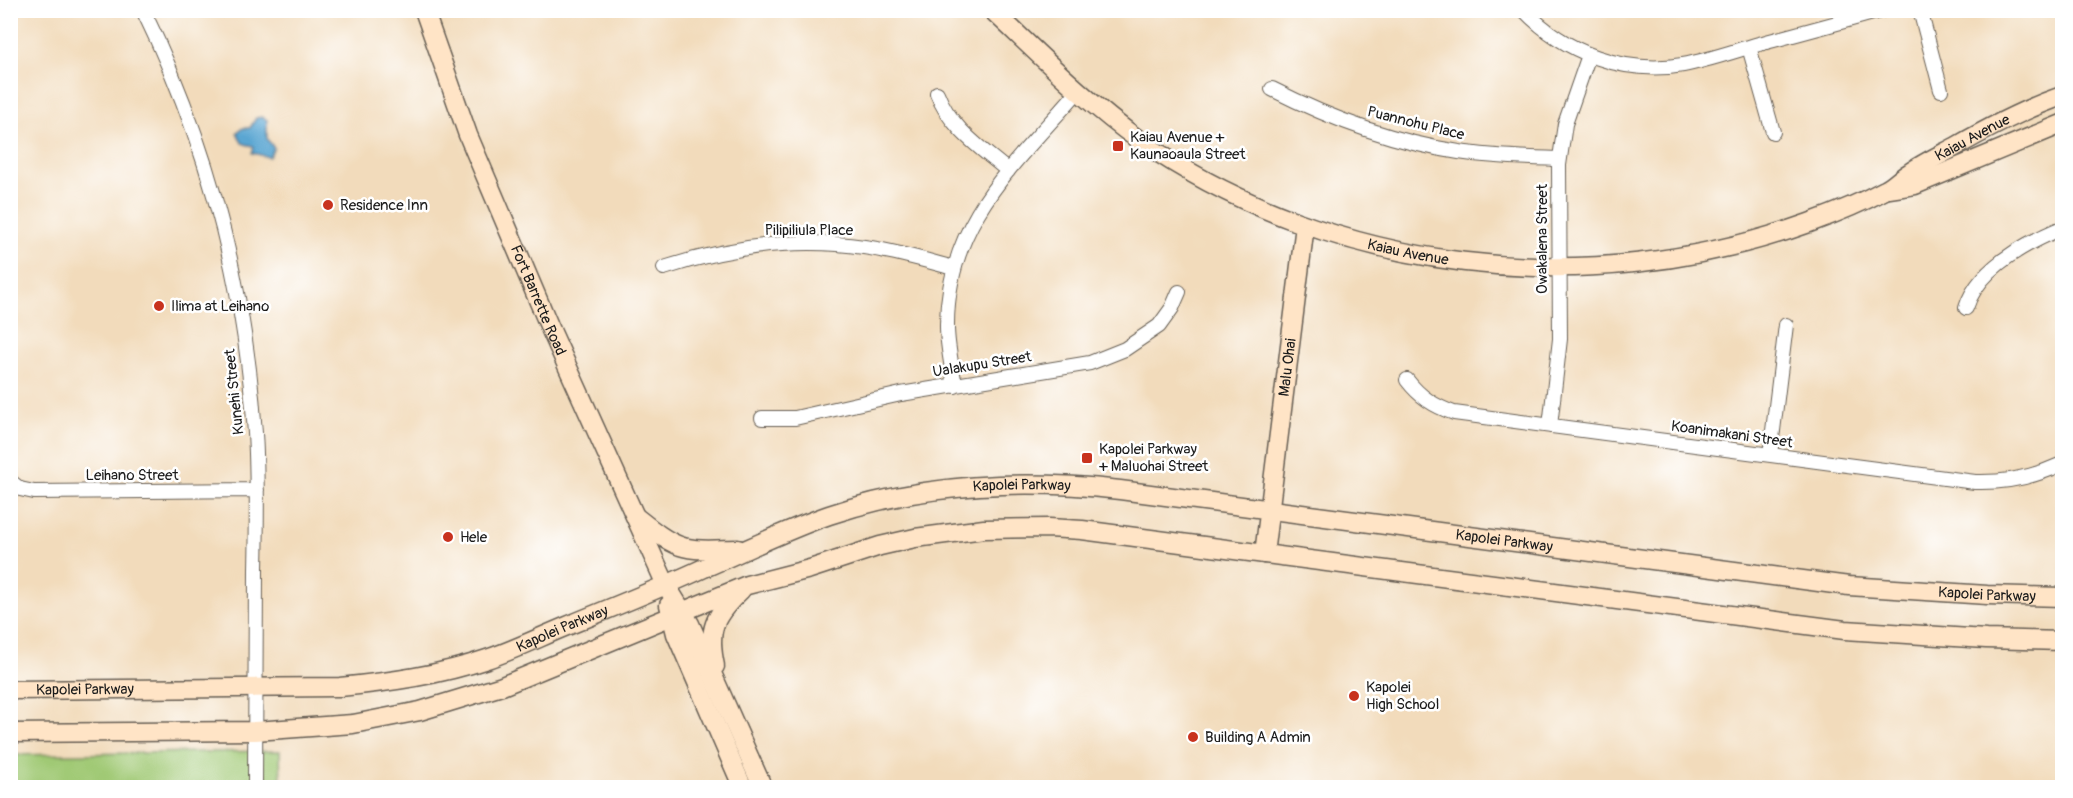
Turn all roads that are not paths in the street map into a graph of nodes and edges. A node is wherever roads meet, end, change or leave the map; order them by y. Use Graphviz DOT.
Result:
graph roads {
  1 [pos="144,10"];
  2 [pos="423,10"];
  3 [pos="992,10"];
  4 [pos="1524,10"];
  5 [pos="1883,10"];
  6 [pos="1920,10"];
  7 [pos="1749,47"];
  8 [pos="1589,55"];
  9 [pos="1079,90"];
  10 [pos="1272,90"];
  11 [pos="1941,90"];
  12 [pos="937,93"];
  13 [pos="2062,96"];
  14 [pos="2062,124"];
  15 [pos="1773,132"];
  16 [pos="1559,159"];
  17 [pos="1008,171"];
  18 [pos="1887,189"];
  19 [pos="1305,225"];
  20 [pos="2062,228"];
  21 [pos="664,268"];
  22 [pos="954,268"];
  23 [pos="1559,268"];
  24 [pos="1179,292"];
  25 [pos="1966,308"];
  26 [pos="1786,325"];
  27 [pos="1407,380"];
  28 [pos="955,386"];
  29 [pos="762,418"];
  30 [pos="1550,426"];
  31 [pos="1770,455"];
  32 [pos="2062,465"];
  33 [pos="10,481"];
  34 [pos="258,490"];
  35 [pos="1269,510"];
  36 [pos="636,517"];
  37 [pos="748,548"];
  38 [pos="1264,554"];
  39 [pos="666,585"];
  40 [pos="747,585"];
  41 [pos="2062,597"];
  42 [pos="677,614"];
  43 [pos="2062,641"];
  44 [pos="256,688"];
  45 [pos="10,690"];
  46 [pos="727,707"];
  47 [pos="255,731"];
  48 [pos="10,733"];
  49 [pos="255,788"];
  50 [pos="743,788"];
  51 [pos="763,788"];
  1 -- 34 [label="street, Kunehi Street"];
  2 -- 36 [label="main road, Fort Barrette Road"];
  3 -- 9 [label="main road, Kaiau Avenue"];
  4 -- 8 [label="street"];
  5 -- 7 [label="street"];
  6 -- 11 [label="street"];
  7 -- 8 [label="street"];
  7 -- 15 [label="street"];
  8 -- 16 [label="street, Owakalena Street"];
  9 -- 17 [label="street"];
  9 -- 19 [label="main road, Kaiau Avenue"];
  10 -- 16 [label="street, Puannohu Place"];
  12 -- 17 [label="street"];
  13 -- 18 [label="main road, Kaiau Avenue"];
  14 -- 18 [label="main road, Kaiau Avenue"];
  16 -- 23 [label="street, Owakalena Street"];
  17 -- 22 [label="street"];
  18 -- 23 [label="main road, Kaiau Avenue"];
  19 -- 23 [label="main road, Kaiau Avenue"];
  19 -- 35 [label="main road, Malu Ohai"];
  20 -- 25 [label="street"];
  21 -- 22 [label="street, Pilipiliula Place"];
  22 -- 28 [label="street"];
  23 -- 30 [label="street, Owakalena Street"];
  24 -- 28 [label="street, Ualakupu Street"];
  26 -- 31 [label="street"];
  27 -- 30 [label="street, Koanimakani Street"];
  28 -- 29 [label="street, Ualakupu Street"];
  30 -- 31 [label="street, Koanimakani Street"];
  31 -- 32 [label="street, Koanimakani Street"];
  33 -- 34 [label="street, Leihano Street"];
  34 -- 44 [label="street, Kunehi Street"];
  35 -- 37 [label="main road, Kapolei Parkway"];
  35 -- 38 [label="main road, Malu Ohai"];
  35 -- 41 [label="main road, Kapolei Parkway"];
  36 -- 37 [label="main road"];
  36 -- 39 [label="main road, Fort Barrette Road"];
  37 -- 39 [label="main road, Kapolei Parkway"];
  38 -- 40 [label="main road, Kapolei Parkway"];
  38 -- 43 [label="main road, Kapolei Parkway"];
  39 -- 42 [label="main road, Fort Barrette Road"];
  39 -- 44 [label="main road, Kapolei Parkway"];
  40 -- 42 [label="main road, Kapolei Parkway"];
  40 -- 46 [label="main road"];
  42 -- 46 [label="main road, Fort Barrette Road"];
  42 -- 47 [label="main road, Kapolei Parkway"];
  42 -- 50 [label="main road, Fort Barrette Road"];
  44 -- 45 [label="main road, Kapolei Parkway"];
  44 -- 47 [label="street, Kunehi Street"];
  46 -- 51 [label="main road, Fort Barrette Road"];
  47 -- 48 [label="main road, Kapolei Parkway"];
  47 -- 49 [label="street, Kunehi Street"];
}
